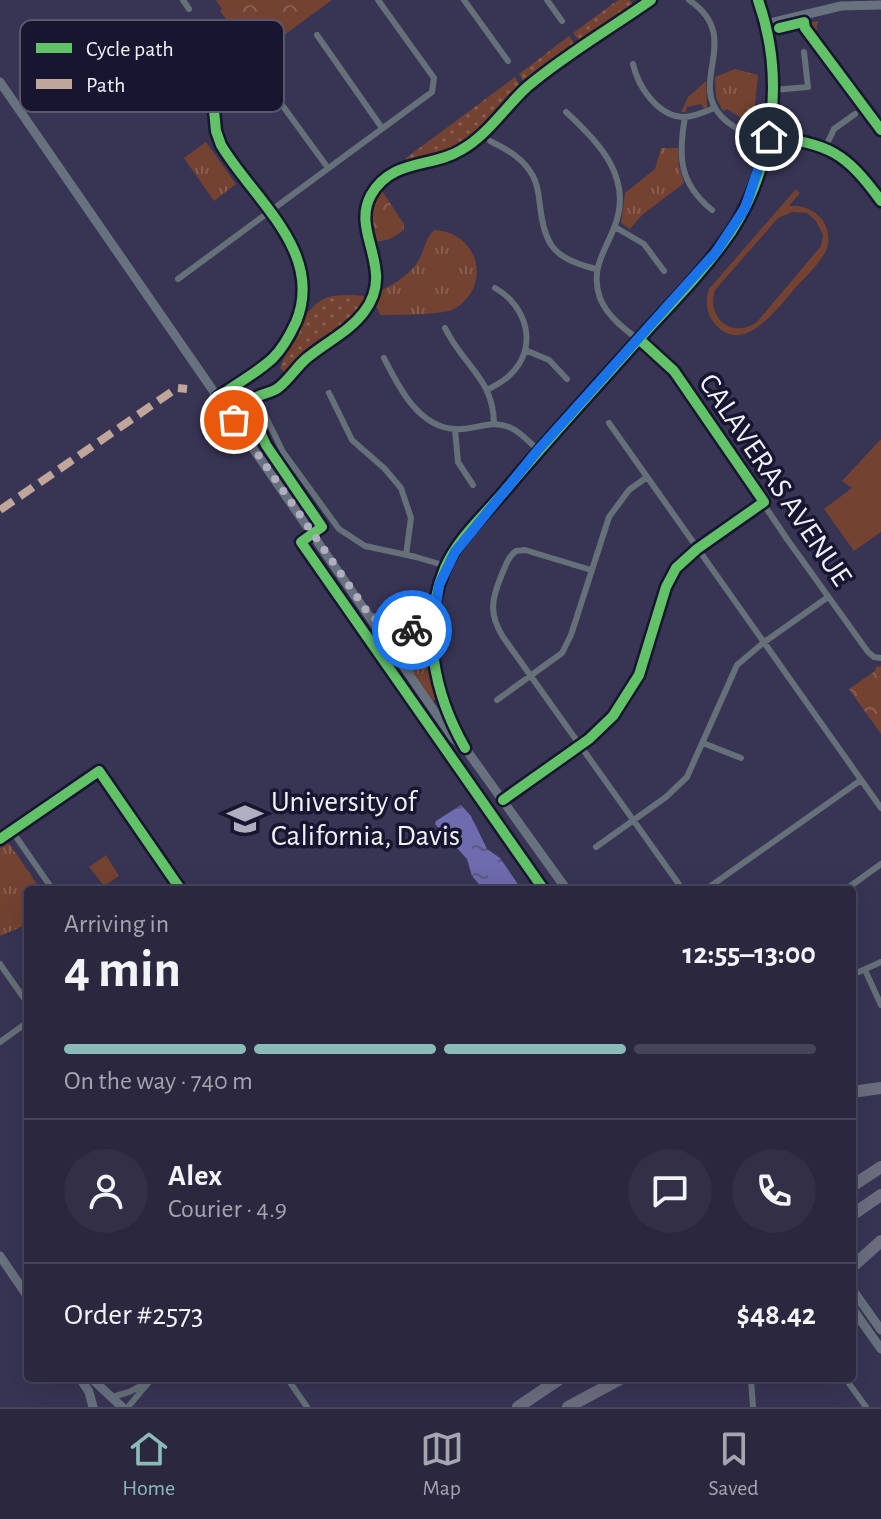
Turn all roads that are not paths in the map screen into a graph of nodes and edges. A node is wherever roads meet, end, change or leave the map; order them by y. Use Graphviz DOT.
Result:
graph roads {
  1 [pos="183,0"];
  2 [pos="378,0"];
  3 [pos="464,0"];
  4 [pos="547,0"];
  5 [pos="689,0"];
  6 [pos="758,0"];
  7 [pos="881,5"];
  8 [pos="189,9"];
  9 [pos="562,21"];
  10 [pos="766,24"];
  11 [pos="317,35"];
  12 [pos="804,52"];
  13 [pos="508,61"];
  14 [pos="633,64"];
  15 [pos="0,82"];
  16 [pos="773,90"];
  17 [pos="284,108"];
  18 [pos="714,108"];
  19 [pos="20,111"];
  20 [pos="21,112"];
  21 [pos="214,112"];
  22 [pos="566,112"];
  23 [pos="855,114"];
  24 [pos="685,117"];
  25 [pos="382,128"];
  26 [pos="769,137"];
  27 [pos="490,141"];
  28 [pos="825,148"];
  29 [pos="328,168"];
  30 [pos="881,201"];
  31 [pos="712,210"];
  32 [pos="269,212"];
  33 [pos="615,227"];
  34 [pos="596,269"];
  35 [pos="664,271"];
  36 [pos="178,279"];
  37 [pos="495,288"];
  38 [pos="445,328"];
  39 [pos="639,339"];
  40 [pos="525,350"];
  41 [pos="384,358"];
  42 [pos="567,379"];
  43 [pos="489,389"];
  44 [pos="329,393"];
  45 [pos="218,397"];
  46 [pos="261,407"];
  47 [pos="494,423"];
  48 [pos="609,423"];
  49 [pos="455,429"];
  50 [pos="538,450"];
  51 [pos="647,477"];
  52 [pos="473,485"];
  53 [pos="764,502"];
  54 [pos="697,549"];
  55 [pos="406,555"];
  56 [pos="446,566"];
  57 [pos="591,570"];
  58 [pos="828,597"];
  59 [pos="371,617"];
  60 [pos="432,633"];
  61 [pos="763,643"];
  62 [pos="881,658"];
  63 [pos="531,677"];
  64 [pos="497,700"];
  65 [pos="703,743"];
  66 [pos="580,745"];
  67 [pos="465,748"];
  68 [pos="741,758"];
  69 [pos="861,780"];
  70 [pos="503,800"];
  71 [pos="881,808"];
  72 [pos="633,820"];
  73 [pos="12,831"];
  74 [pos="0,839"];
  75 [pos="596,847"];
  76 [pos="881,864"];
  77 [pos="50,886"];
  78 [pos="178,886"];
  79 [pos="564,886"];
  80 [pos="680,886"];
  81 [pos="711,886"];
  82 [pos="851,886"];
  83 [pos="881,962"];
  84 [pos="0,964"];
  85 [pos="865,970"];
  86 [pos="856,973"];
  87 [pos="24,998"];
  88 [pos="881,1005"];
  89 [pos="24,1025"];
  90 [pos="0,1042"];
  91 [pos="881,1088"];
  92 [pos="856,1091"];
  93 [pos="881,1167"];
  94 [pos="856,1183"];
  95 [pos="881,1195"];
  96 [pos="856,1212"];
  97 [pos="881,1241"];
  98 [pos="0,1256"];
  99 [pos="856,1263"];
  100 [pos="24,1289"];
  101 [pos="856,1295"];
  102 [pos="856,1314"];
  103 [pos="881,1330"];
  104 [pos="881,1349"];
  105 [pos="83,1382"];
  106 [pos="95,1382"];
  107 [pos="147,1382"];
  108 [pos="150,1382"];
  109 [pos="290,1382"];
  110 [pos="555,1382"];
  111 [pos="600,1382"];
  112 [pos="614,1382"];
  113 [pos="751,1382"];
  114 [pos="848,1382"];
  115 [pos="110,1397"];
  116 [pos="93,1407"];
  117 [pos="122,1407"];
  118 [pos="128,1407"];
  119 [pos="307,1407"];
  120 [pos="518,1407"];
  121 [pos="566,1407"];
  122 [pos="753,1407"];
  123 [pos="866,1407"];
  1 -- 8 [label="street"];
  2 -- 25 [label="street"];
  3 -- 13 [label="street"];
  4 -- 9 [label="street"];
  5 -- 18 [label="street"];
  6 -- 10 [label="main road"];
  7 -- 10 [label="main road"];
  10 -- 16 [label="main road"];
  11 -- 25 [label="street"];
  12 -- 16 [label="street"];
  14 -- 24 [label="street"];
  15 -- 19 [label="main road"];
  16 -- 26 [label="main road"];
  17 -- 29 [label="street"];
  18 -- 24 [label="street"];
  18 -- 26 [label="street"];
  20 -- 45 [label="main road"];
  21 -- 32 [label="street"];
  22 -- 33 [label="street"];
  23 -- 28 [label="street"];
  24 -- 31 [label="street"];
  25 -- 29 [label="street"];
  26 -- 28 [label="street"];
  26 -- 39 [label="main road"];
  27 -- 34 [label="street"];
  28 -- 30 [label="street"];
  29 -- 32 [label="street"];
  32 -- 36 [label="street"];
  32 -- 45 [label="street"];
  33 -- 34 [label="street"];
  33 -- 35 [label="street"];
  34 -- 39 [label="street, CALAVERAS AVENUE"];
  37 -- 40 [label="street"];
  38 -- 43 [label="street"];
  39 -- 50 [label="main road"];
  39 -- 53 [label="street, CALAVERAS AVENUE"];
  40 -- 42 [label="street"];
  40 -- 43 [label="street"];
  41 -- 49 [label="street"];
  43 -- 47 [label="street"];
  44 -- 55 [label="street"];
  45 -- 59 [label="main road"];
  46 -- 55 [label="street"];
  47 -- 49 [label="street"];
  47 -- 50 [label="street"];
  48 -- 51 [label="street"];
  49 -- 52 [label="street"];
  50 -- 56 [label="main road"];
  51 -- 54 [label="street"];
  51 -- 57 [label="street"];
  53 -- 54 [label="street"];
  53 -- 58 [label="street, CALAVERAS AVENUE"];
  54 -- 61 [label="street"];
  54 -- 66 [label="street"];
  55 -- 56 [label="street"];
  56 -- 60 [label="main road"];
  57 -- 63 [label="street"];
  57 -- 63 [label="street"];
  58 -- 61 [label="street"];
  58 -- 62 [label="street, CALAVERAS AVENUE"];
  59 -- 60 [label="main road"];
  59 -- 67 [label="main road"];
  60 -- 67 [label="main road"];
  61 -- 65 [label="street"];
  61 -- 69 [label="street"];
  63 -- 64 [label="street"];
  63 -- 66 [label="street"];
  65 -- 68 [label="street"];
  65 -- 72 [label="street"];
  66 -- 70 [label="street"];
  66 -- 72 [label="street"];
  67 -- 70 [label="main road"];
  69 -- 71 [label="street"];
  69 -- 81 [label="street"];
  70 -- 79 [label="main road"];
  72 -- 75 [label="street"];
  72 -- 80 [label="street"];
  73 -- 74 [label="street"];
  73 -- 77 [label="street"];
  73 -- 78 [label="street"];
  76 -- 82 [label="street"];
  83 -- 85 [label="street"];
  84 -- 87 [label="street"];
  85 -- 86 [label="street"];
  85 -- 88 [label="street"];
  89 -- 90 [label="street"];
  91 -- 92 [label="highway"];
  93 -- 94 [label="highway"];
  95 -- 96 [label="highway"];
  97 -- 99 [label="highway"];
  98 -- 100 [label="main road"];
  101 -- 103 [label="main road"];
  102 -- 104 [label="main road"];
  105 -- 116 [label="main road"];
  106 -- 115 [label="main road"];
  107 -- 115 [label="street"];
  108 -- 118 [label="street"];
  109 -- 119 [label="street"];
  110 -- 120 [label="highway"];
  111 -- 121 [label="highway"];
  112 -- 121 [label="highway"];
  113 -- 122 [label="street"];
  114 -- 123 [label="street"];
  115 -- 116 [label="main road"];
  115 -- 117 [label="main road"];
}
